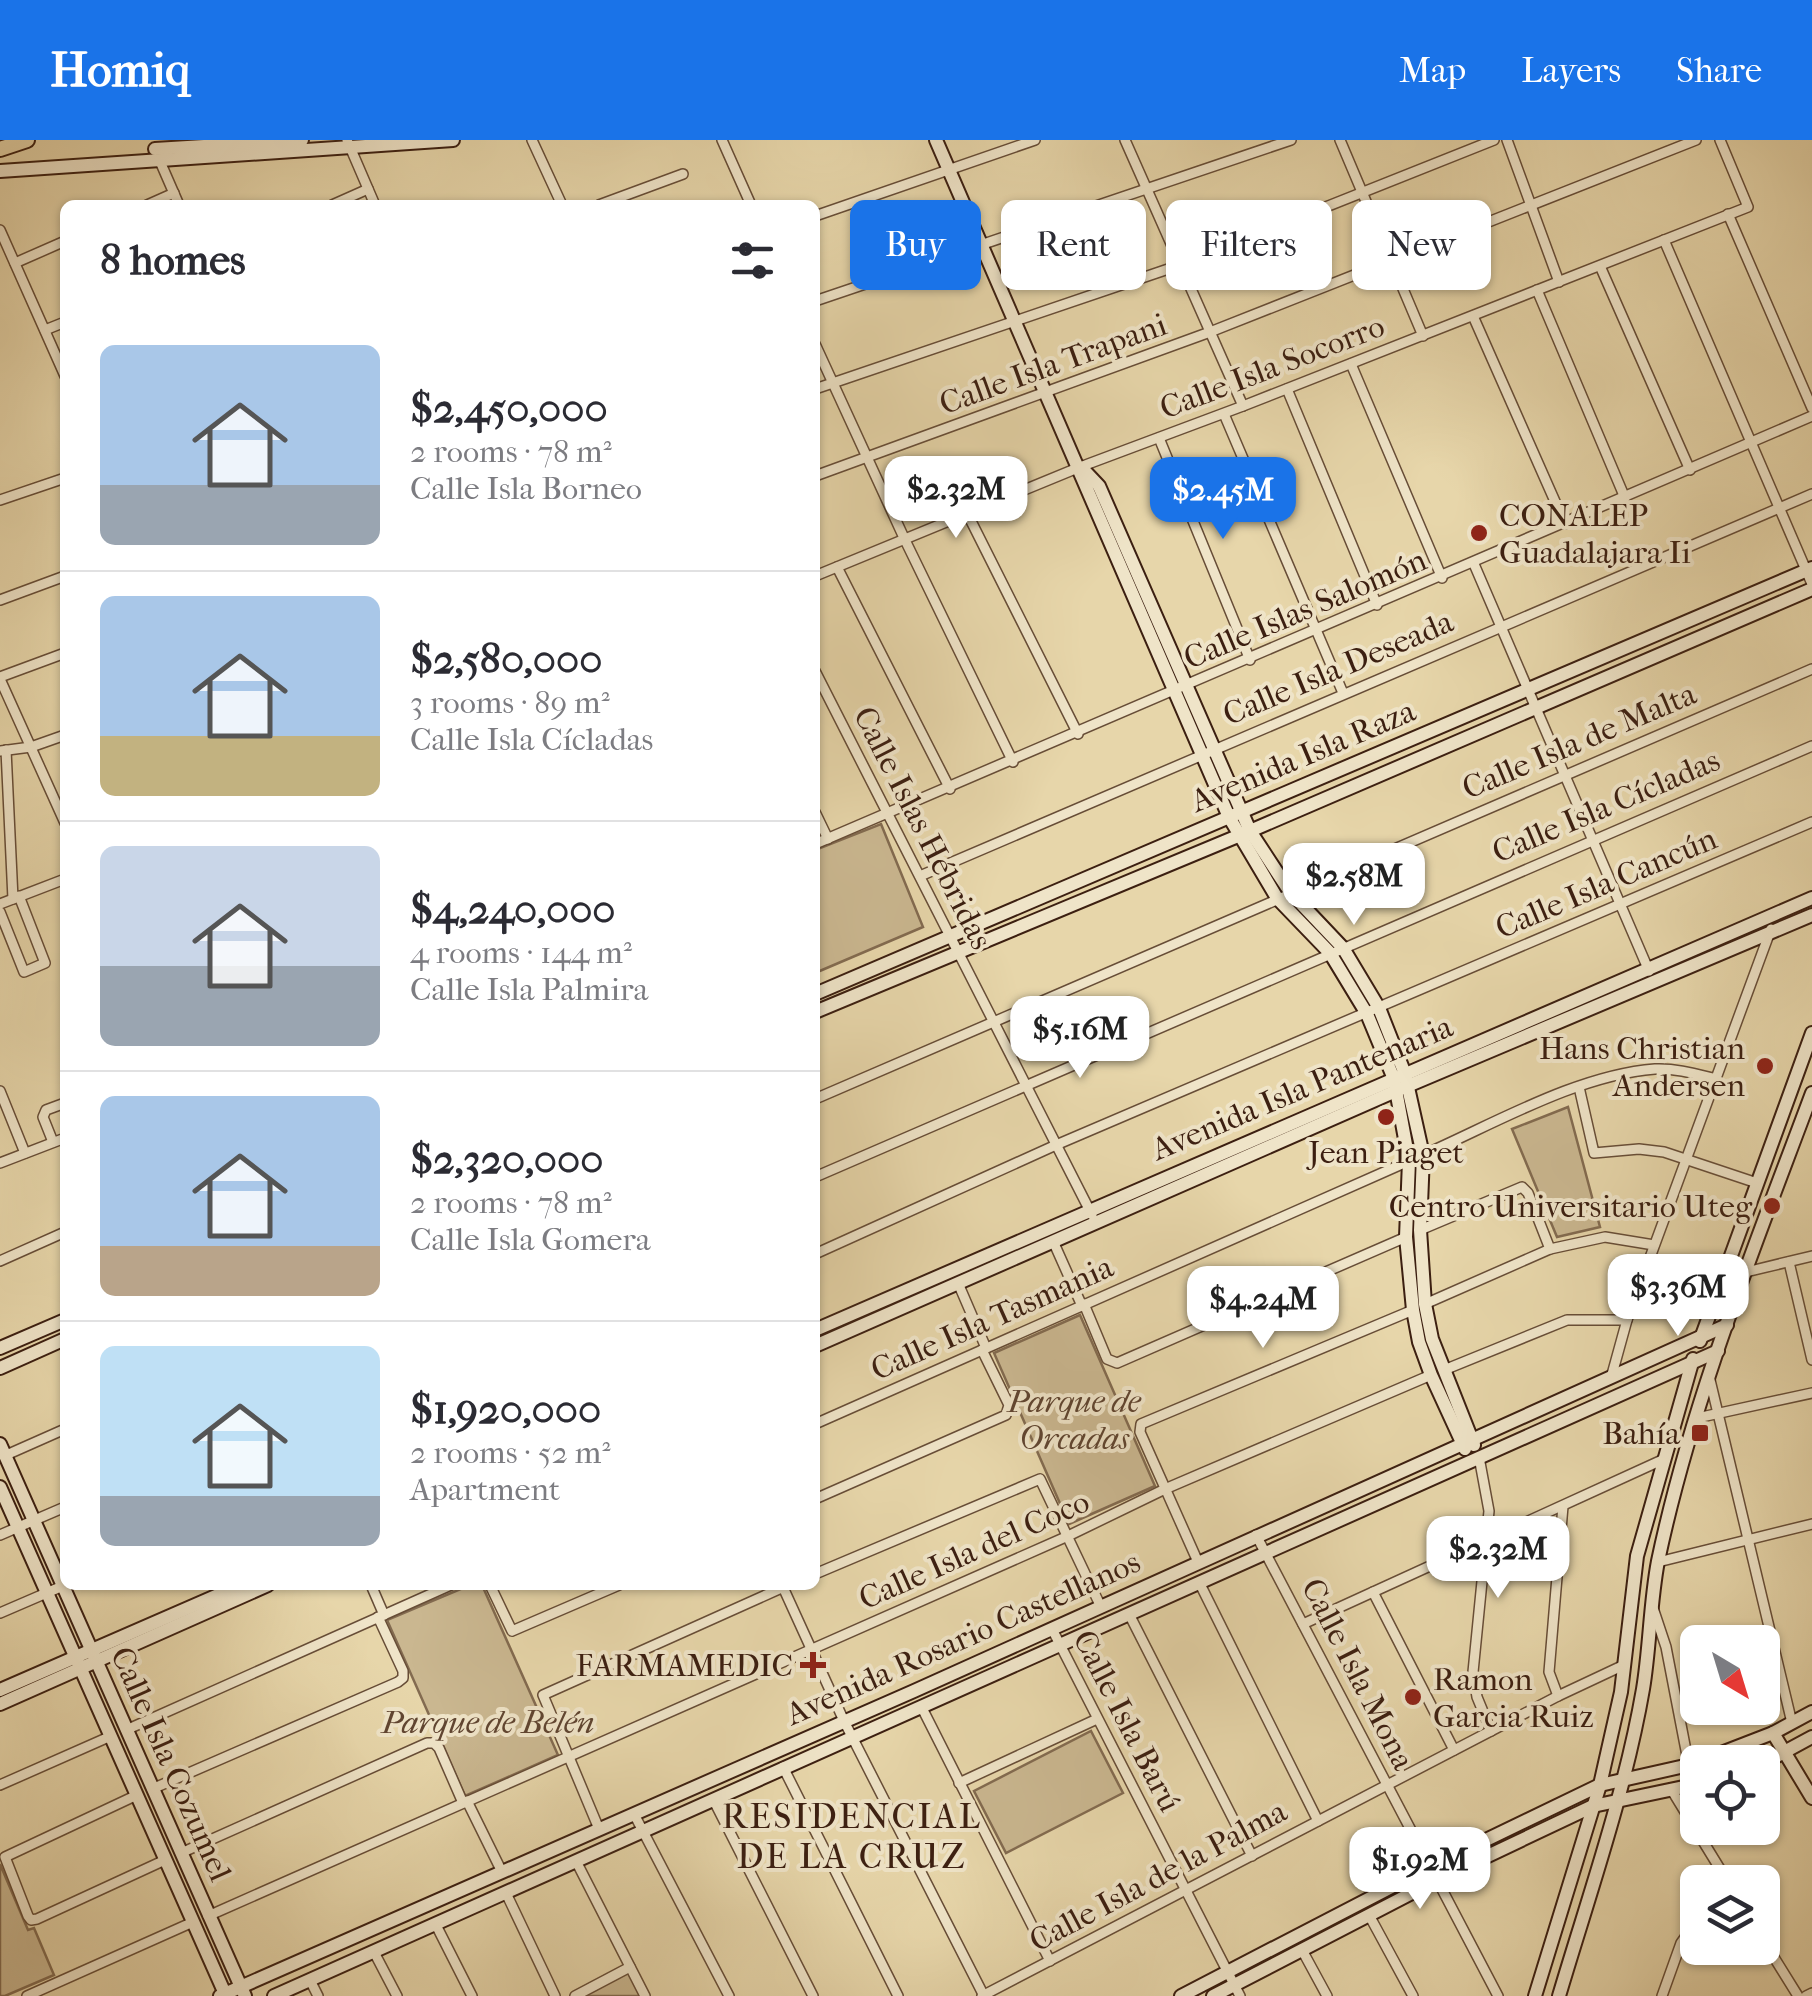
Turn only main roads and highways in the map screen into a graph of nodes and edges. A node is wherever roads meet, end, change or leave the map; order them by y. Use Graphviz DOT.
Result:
graph roads {
  1 [pos="27,140"];
  2 [pos="0,149"];
  1 -- 2 [label="main road"];
}
